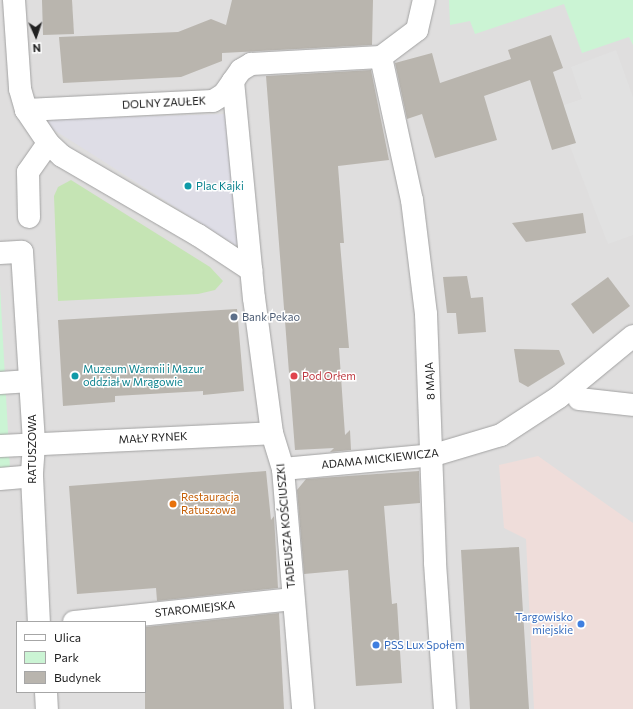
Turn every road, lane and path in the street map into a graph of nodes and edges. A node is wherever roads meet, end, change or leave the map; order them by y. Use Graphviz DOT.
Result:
graph roads {
  1 [pos="14,0"];
  2 [pos="424,0"];
  3 [pos="381,57"];
  4 [pos="233,81"];
  5 [pos="26,110"];
  6 [pos="48,143"];
  7 [pos="29,217"];
  8 [pos="0,253"];
  9 [pos="251,270"];
  10 [pos="633,336"];
  11 [pos="30,381"];
  12 [pos="0,383"];
  13 [pos="579,400"];
  14 [pos="633,405"];
  15 [pos="272,433"];
  16 [pos="34,444"];
  17 [pos="0,446"];
  18 [pos="434,455"];
  19 [pos="282,469"];
  20 [pos="32,476"];
  21 [pos="0,478"];
  22 [pos="292,599"];
  23 [pos="39,621"];
  24 [pos="83,621"];
  25 [pos="46,693"];
  26 [pos="47,709"];
  27 [pos="303,709"];
  28 [pos="445,709"];
  1 -- 5 [label="street"];
  2 -- 3 [label="street"];
  3 -- 4 [label="street, DOLNY ZAUŁEK"];
  3 -- 18 [label="street, 8 MAJA"];
  4 -- 5 [label="street, DOLNY ZAUŁEK"];
  4 -- 9 [label="street, TADEUSZA KOŚCIUSZKI"];
  5 -- 6 [label="street"];
  6 -- 7 [label="street"];
  6 -- 9 [label="street"];
  8 -- 11 [label="street, RATUSZOWA"];
  9 -- 15 [label="street, TADEUSZA KOŚCIUSZKI"];
  10 -- 18 [label="street, ADAMA MICKIEWICZA"];
  11 -- 12 [label="street"];
  11 -- 16 [label="street, RATUSZOWA"];
  13 -- 14 [label="street"];
  15 -- 16 [label="street, MAŁY RYNEK"];
  15 -- 19 [label="street, TADEUSZA KOŚCIUSZKI"];
  16 -- 17 [label="street, MAŁY RYNEK"];
  16 -- 20 [label="street, RATUSZOWA"];
  18 -- 19 [label="street, ADAMA MICKIEWICZA"];
  18 -- 28 [label="street, 8 MAJA"];
  19 -- 22 [label="street, TADEUSZA KOŚCIUSZKI"];
  20 -- 21 [label="street"];
  20 -- 23 [label="street, RATUSZOWA"];
  22 -- 24 [label="street, STAROMIEJSKA"];
  22 -- 27 [label="street, TADEUSZA KOŚCIUSZKI"];
  25 -- 26 [label="street"];
}
